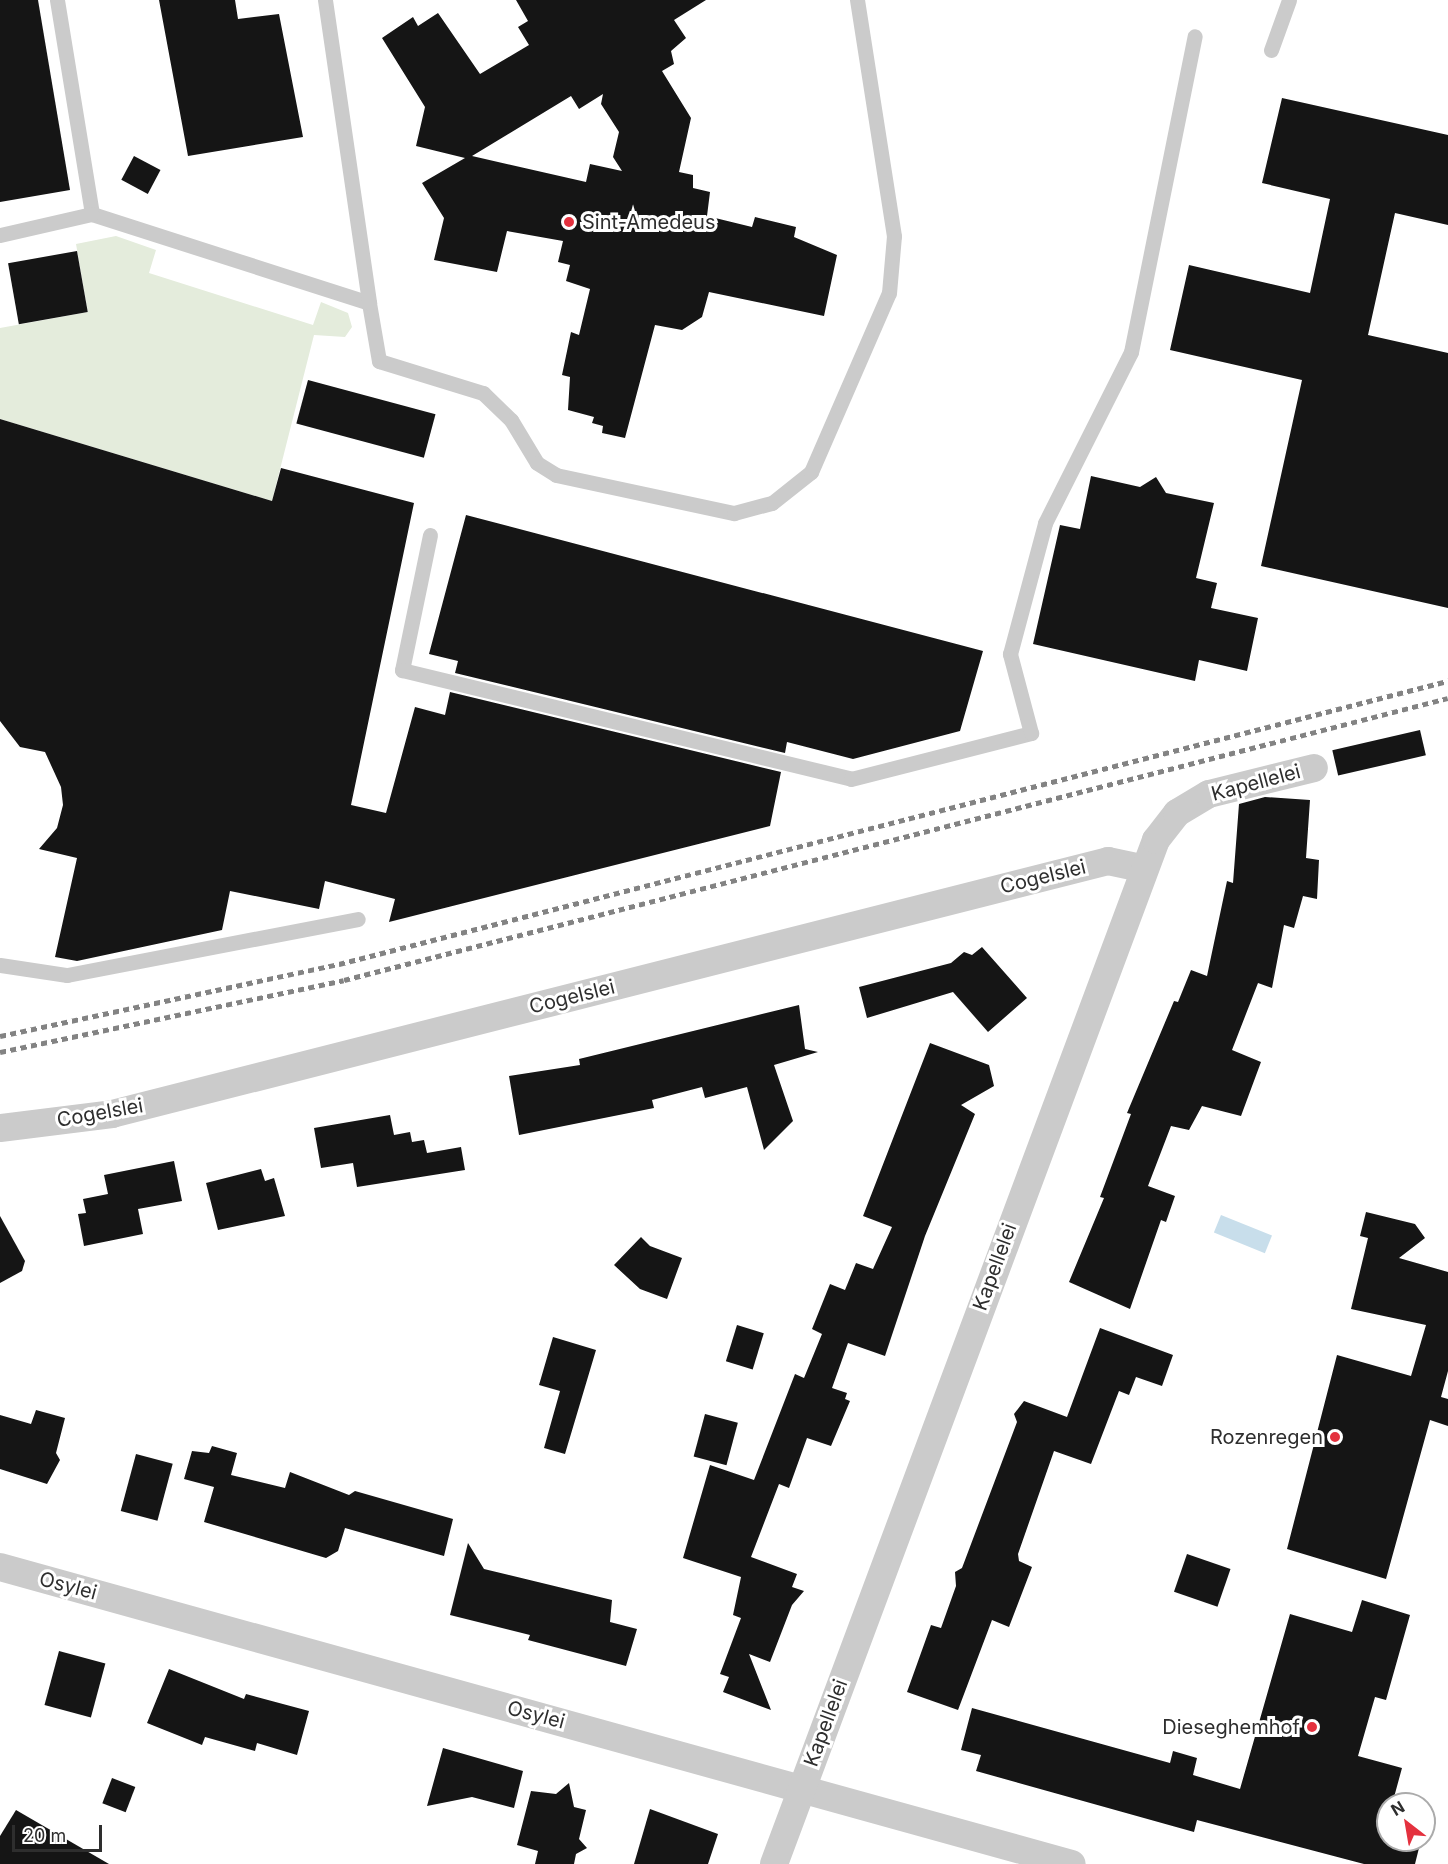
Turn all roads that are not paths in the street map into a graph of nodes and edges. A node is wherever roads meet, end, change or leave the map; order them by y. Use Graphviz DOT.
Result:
graph roads {
  1 [pos="57,0"];
  2 [pos="325,0"];
  3 [pos="857,0"];
  4 [pos="1288,0"];
  5 [pos="1194,36"];
  6 [pos="1272,50"];
  7 [pos="92,214"];
  8 [pos="0,235"];
  9 [pos="369,303"];
  10 [pos="430,535"];
  11 [pos="1314,768"];
  12 [pos="1142,868"];
  13 [pos="358,920"];
  14 [pos="0,965"];
  15 [pos="0,1128"];
  16 [pos="0,1567"];
  17 [pos="802,1789"];
  18 [pos="774,1864"];
  19 [pos="1072,1864"];
  1 -- 7 [label="lane"];
  2 -- 9 [label="lane"];
  3 -- 9 [label="lane"];
  4 -- 6 [label="lane"];
  5 -- 10 [label="lane"];
  7 -- 8 [label="lane"];
  7 -- 9 [label="lane"];
  11 -- 12 [label="street, Kapellelei"];
  12 -- 15 [label="street, Cogelslei"];
  12 -- 17 [label="street, Kapellelei"];
  13 -- 14 [label="lane"];
  16 -- 17 [label="street, Osylei"];
  17 -- 18 [label="street, Kapellelei"];
  17 -- 19 [label="street, Osylei"];
}
